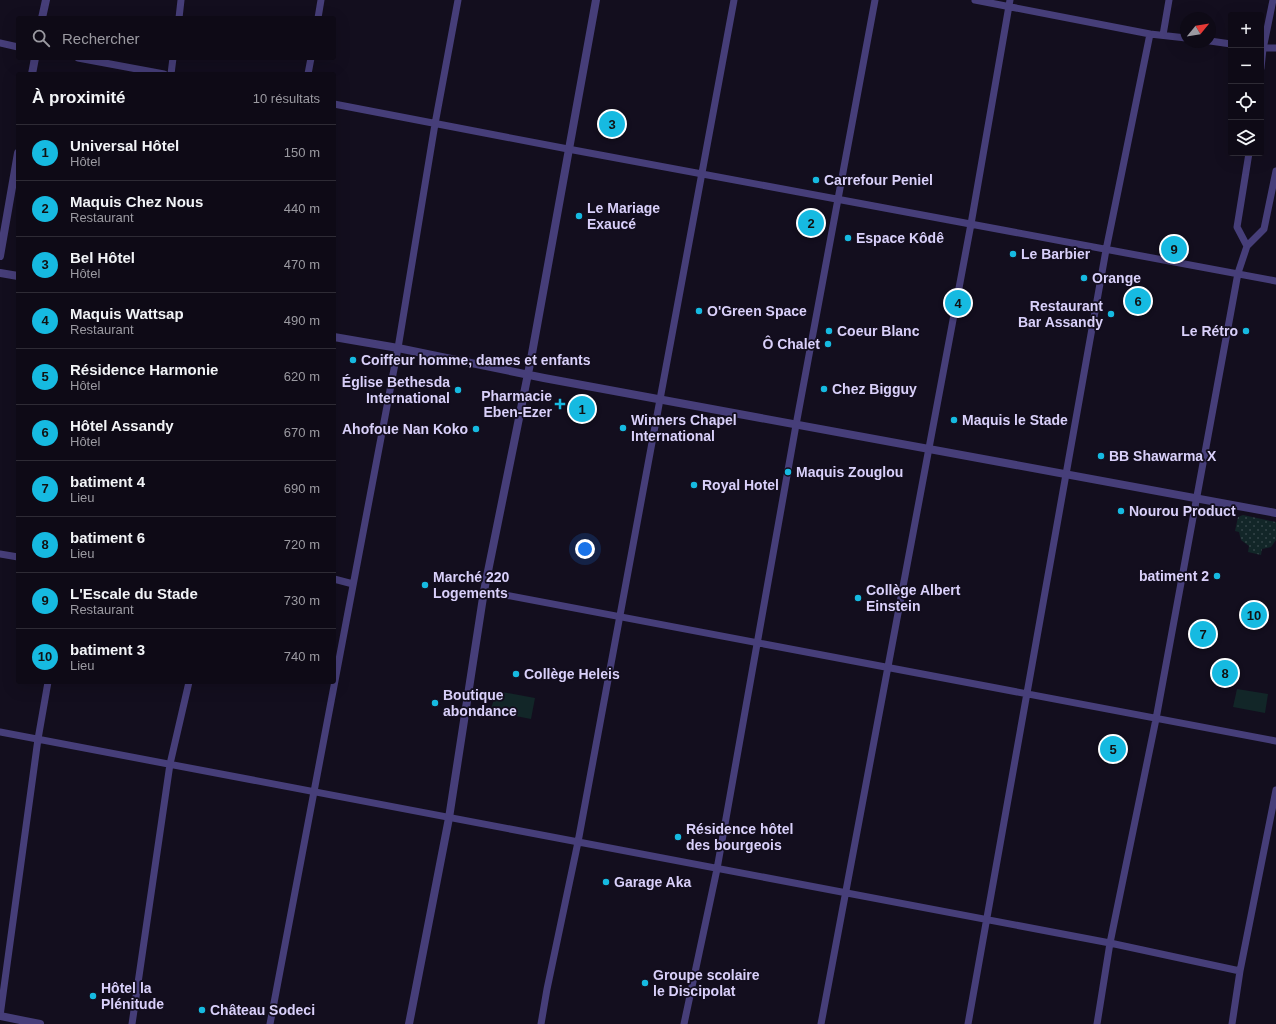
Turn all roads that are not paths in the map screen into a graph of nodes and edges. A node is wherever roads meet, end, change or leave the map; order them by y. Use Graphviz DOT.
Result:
graph roads {
  1 [pos="46,0"];
  2 [pos="181,0"];
  3 [pos="321,0"];
  4 [pos="458,0"];
  5 [pos="596,0"];
  6 [pos="734,0"];
  7 [pos="875,0"];
  8 [pos="975,0"];
  9 [pos="1169,0"];
  10 [pos="1273,0"];
  11 [pos="1010,3"];
  12 [pos="42,16"];
  13 [pos="179,16"];
  14 [pos="318,16"];
  15 [pos="1150,34"];
  16 [pos="1163,35"];
  17 [pos="1180,37"];
  18 [pos="1264,39"];
  19 [pos="0,43"];
  20 [pos="1216,43"];
  21 [pos="1228,44"];
  22 [pos="16,47"];
  23 [pos="1264,48"];
  24 [pos="1276,48"];
  25 [pos="35,60"];
  26 [pos="89,60"];
  27 [pos="173,60"];
  28 [pos="310,60"];
  29 [pos="32,72"];
  30 [pos="153,72"];
  31 [pos="171,72"];
  32 [pos="308,72"];
  33 [pos="336,104"];
  34 [pos="435,124"];
  35 [pos="568,149"];
  36 [pos="1249,156"];
  37 [pos="16,165"];
  38 [pos="1276,171"];
  39 [pos="702,174"];
  40 [pos="838,198"];
  41 [pos="971,224"];
  42 [pos="1248,246"];
  43 [pos="1106,250"];
  44 [pos="0,256"];
  45 [pos="0,273"];
  46 [pos="1238,273"];
  47 [pos="16,276"];
  48 [pos="1276,281"];
  49 [pos="336,337"];
  50 [pos="398,348"];
  51 [pos="527,375"];
  52 [pos="660,400"];
  53 [pos="796,425"];
  54 [pos="929,448"];
  55 [pos="1066,474"];
  56 [pos="1197,499"];
  57 [pos="1276,514"];
  58 [pos="0,554"];
  59 [pos="16,557"];
  60 [pos="336,580"];
  61 [pos="354,584"];
  62 [pos="484,590"];
  63 [pos="620,617"];
  64 [pos="757,644"];
  65 [pos="888,668"];
  66 [pos="336,675"];
  67 [pos="48,684"];
  68 [pos="189,684"];
  69 [pos="334,684"];
  70 [pos="1027,693"];
  71 [pos="1156,719"];
  72 [pos="0,732"];
  73 [pos="38,739"];
  74 [pos="1276,742"];
  75 [pos="170,764"];
  76 [pos="1276,790"];
  77 [pos="313,792"];
  78 [pos="449,818"];
  79 [pos="578,842"];
  80 [pos="717,869"];
  81 [pos="846,893"];
  82 [pos="986,920"];
  83 [pos="1110,943"];
  84 [pos="1240,971"];
  85 [pos="0,1016"];
  86 [pos="40,1024"];
  87 [pos="132,1024"];
  88 [pos="270,1024"];
  89 [pos="408,1024"];
  90 [pos="541,1024"];
  91 [pos="684,1024"];
  92 [pos="821,1024"];
  93 [pos="968,1024"];
  94 [pos="1097,1024"];
  95 [pos="1232,1024"];
  1 -- 12 [label="street"];
  2 -- 13 [label="street"];
  3 -- 14 [label="street"];
  4 -- 34 [label="street"];
  5 -- 35 [label="street"];
  6 -- 39 [label="street"];
  7 -- 40 [label="street"];
  8 -- 11 [label="street"];
  9 -- 16 [label="street"];
  10 -- 18 [label="street"];
  11 -- 15 [label="street"];
  11 -- 41 [label="street"];
  15 -- 16 [label="street"];
  15 -- 43 [label="street"];
  16 -- 17 [label="street"];
  19 -- 22 [label="street"];
  20 -- 21 [label="street"];
  23 -- 24 [label="street"];
  25 -- 29 [label="street"];
  26 -- 30 [label="street"];
  27 -- 31 [label="street"];
  28 -- 32 [label="street"];
  33 -- 34 [label="street"];
  34 -- 35 [label="street"];
  34 -- 50 [label="street"];
  35 -- 39 [label="street"];
  35 -- 51 [label="street"];
  36 -- 42 [label="street"];
  37 -- 44 [label="street"];
  38 -- 42 [label="street"];
  39 -- 40 [label="street"];
  39 -- 52 [label="street"];
  40 -- 41 [label="street"];
  40 -- 53 [label="street"];
  41 -- 43 [label="street"];
  41 -- 54 [label="street"];
  42 -- 46 [label="street"];
  43 -- 46 [label="street"];
  43 -- 55 [label="street"];
  45 -- 47 [label="street"];
  46 -- 48 [label="street"];
  46 -- 56 [label="street"];
  49 -- 50 [label="street"];
  50 -- 51 [label="street"];
  50 -- 61 [label="street"];
  51 -- 52 [label="street"];
  51 -- 62 [label="street"];
  52 -- 53 [label="street"];
  52 -- 63 [label="street"];
  53 -- 54 [label="street"];
  53 -- 64 [label="street"];
  54 -- 55 [label="street"];
  54 -- 65 [label="street"];
  55 -- 56 [label="street"];
  55 -- 70 [label="street"];
  56 -- 57 [label="street"];
  56 -- 71 [label="street"];
  58 -- 59 [label="street"];
  60 -- 61 [label="street"];
  61 -- 66 [label="street"];
  62 -- 63 [label="street"];
  62 -- 78 [label="street"];
  63 -- 64 [label="street"];
  63 -- 79 [label="street"];
  64 -- 65 [label="street"];
  64 -- 80 [label="street"];
  65 -- 70 [label="street"];
  65 -- 81 [label="street"];
  67 -- 73 [label="street"];
  68 -- 75 [label="street"];
  69 -- 77 [label="street"];
  70 -- 71 [label="street"];
  70 -- 82 [label="street"];
  71 -- 74 [label="street"];
  71 -- 83 [label="street"];
  72 -- 73 [label="street"];
  73 -- 75 [label="street"];
  73 -- 85 [label="street"];
  75 -- 77 [label="street"];
  75 -- 87 [label="street"];
  76 -- 84 [label="street"];
  77 -- 78 [label="street"];
  77 -- 88 [label="street"];
  78 -- 79 [label="street"];
  78 -- 89 [label="street"];
  79 -- 80 [label="street"];
  79 -- 90 [label="street"];
  80 -- 81 [label="street"];
  80 -- 91 [label="street"];
  81 -- 82 [label="street"];
  81 -- 92 [label="street"];
  82 -- 83 [label="street"];
  82 -- 93 [label="street"];
  83 -- 84 [label="street"];
  83 -- 94 [label="street"];
  84 -- 95 [label="street"];
  85 -- 86 [label="street"];
}
